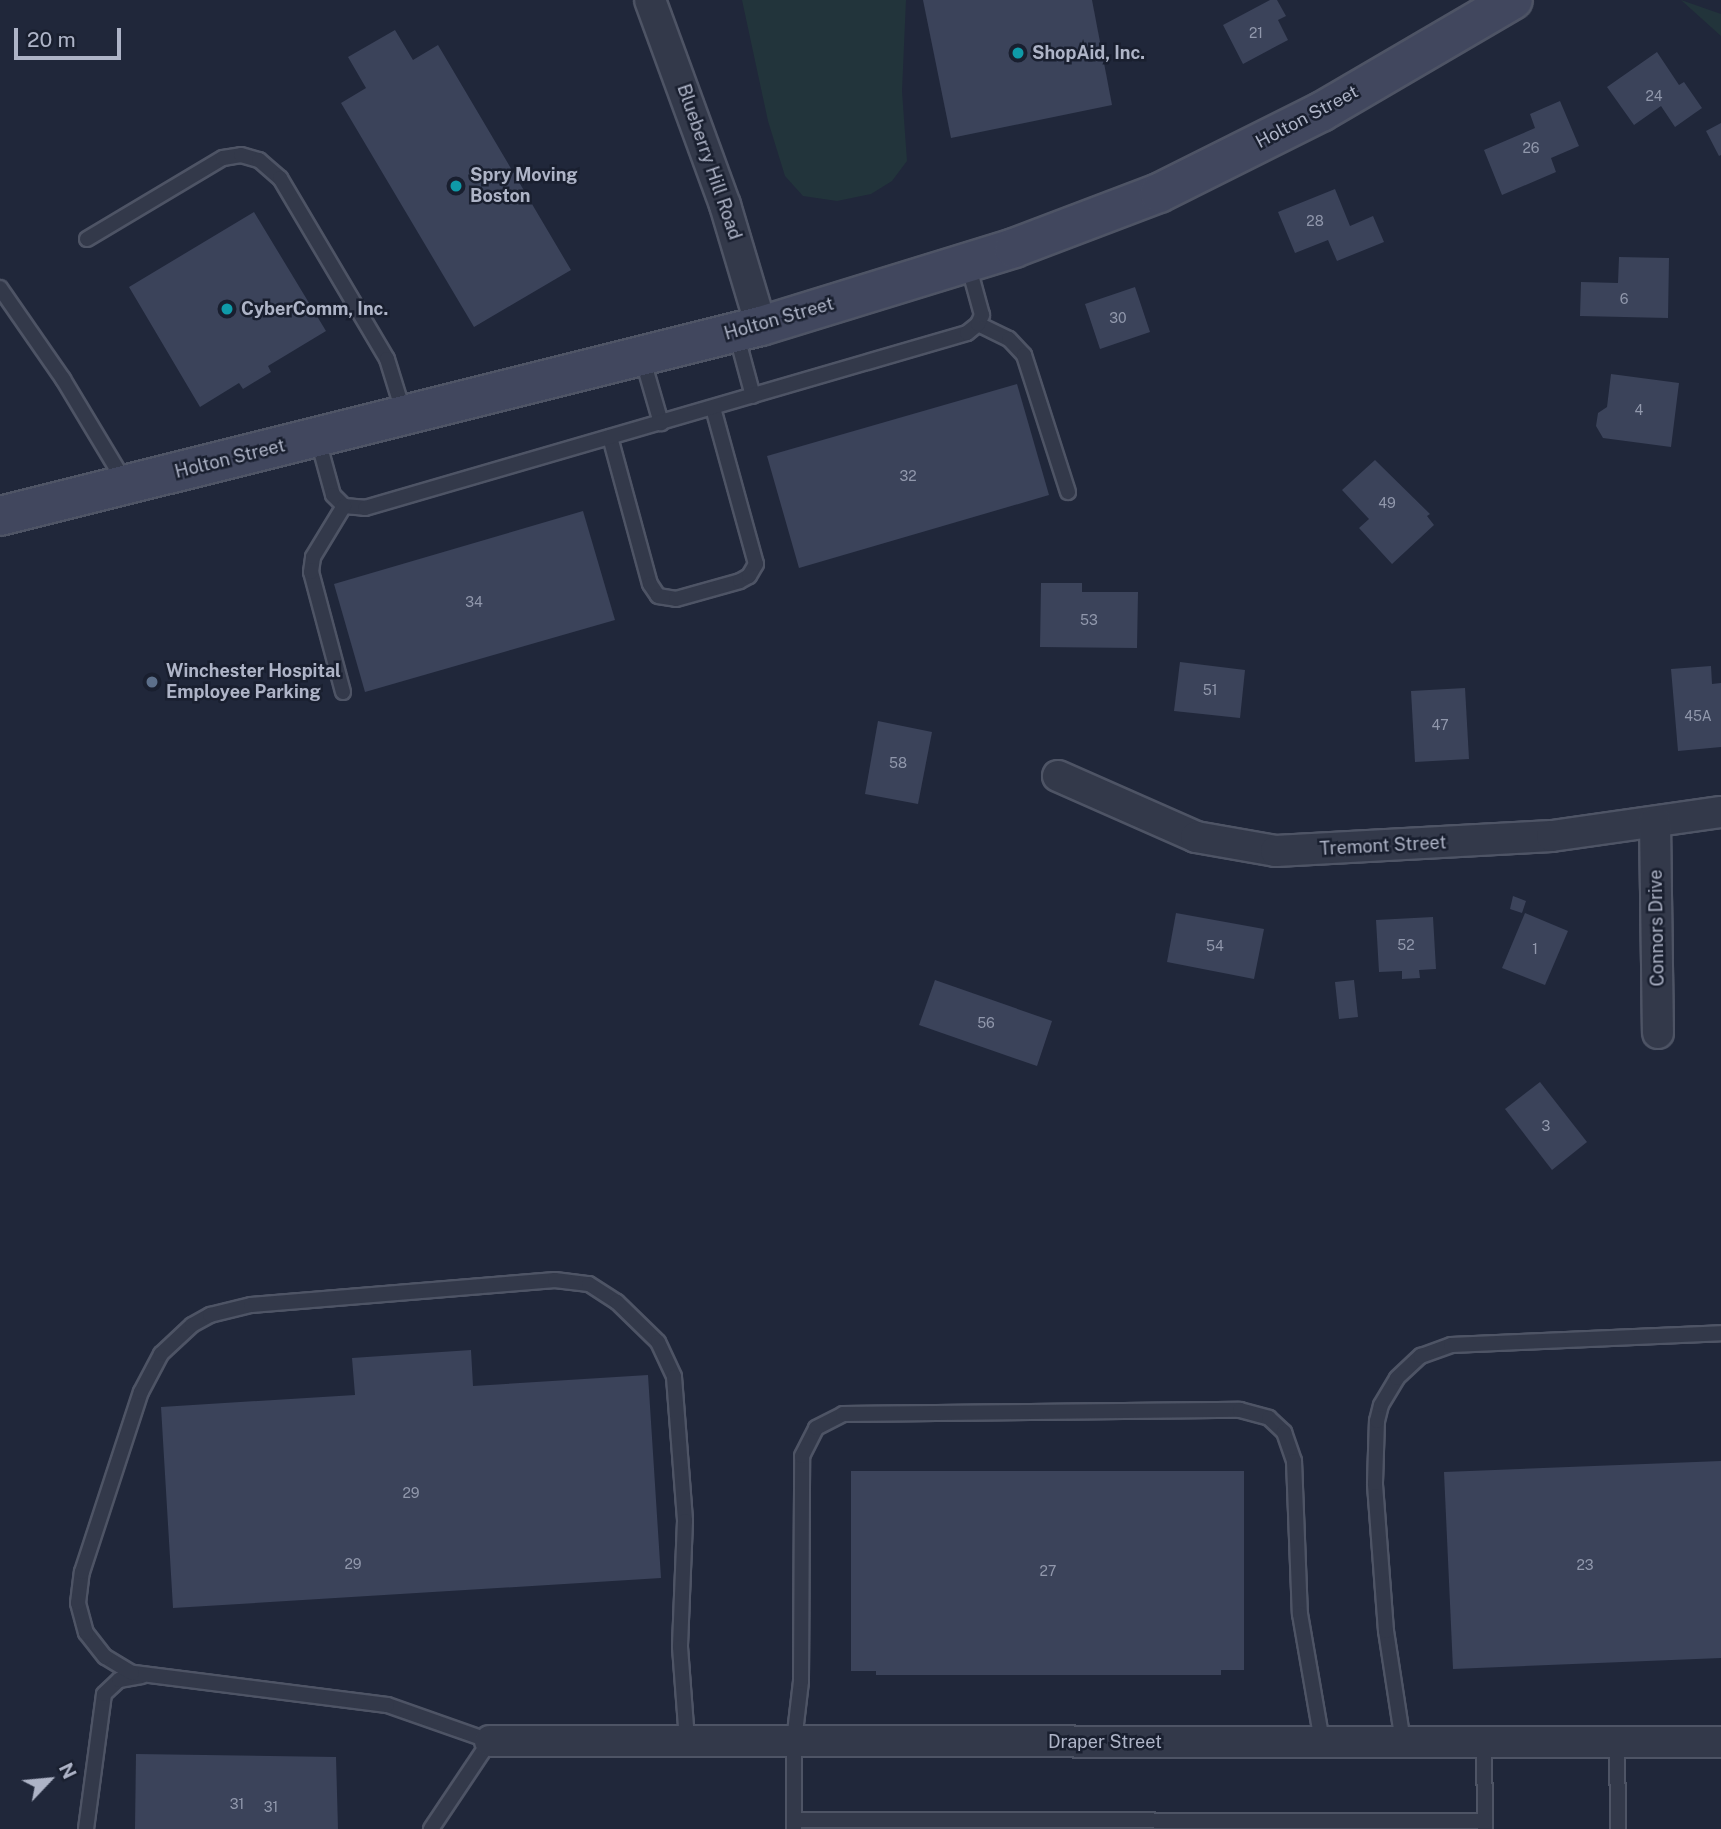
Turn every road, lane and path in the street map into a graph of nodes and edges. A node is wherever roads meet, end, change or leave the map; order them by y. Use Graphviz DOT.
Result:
graph roads {
  1 [pos="650,0"];
  2 [pos="1513,0"];
  3 [pos="86,239"];
  4 [pos="968,263"];
  5 [pos="0,288"];
  6 [pos="978,324"];
  7 [pos="748,329"];
  8 [pos="642,355"];
  9 [pos="753,396"];
  10 [pos="713,408"];
  11 [pos="405,415"];
  12 [pos="661,423"];
  13 [pos="610,437"];
  14 [pos="318,438"];
  15 [pos="127,485"];
  16 [pos="1068,492"];
  17 [pos="344,506"];
  18 [pos="0,516"];
  19 [pos="343,692"];
  20 [pos="1058,776"];
  21 [pos="1721,812"];
  22 [pos="1655,822"];
  23 [pos="1658,1033"];
  24 [pos="1721,1333"];
  25 [pos="147,1676"];
  26 [pos="490,1741"];
  27 [pos="687,1741"];
  28 [pos="794,1741"];
  29 [pos="1322,1742"];
  30 [pos="1403,1742"];
  31 [pos="1484,1742"];
  32 [pos="1617,1742"];
  33 [pos="1721,1742"];
  34 [pos="794,1825"];
  35 [pos="1485,1825"];
  36 [pos="86,1829"];
  37 [pos="431,1829"];
  38 [pos="1618,1829"];
  1 -- 7 [label="street, Blueberry Hill Road"];
  2 -- 4 [label="street, Holton Street"];
  3 -- 11 [label="lane"];
  4 -- 6 [label="lane"];
  4 -- 7 [label="street, Holton Street"];
  5 -- 15 [label="lane"];
  6 -- 9 [label="lane"];
  6 -- 16 [label="lane"];
  7 -- 8 [label="street, Holton Street"];
  7 -- 9 [label="lane"];
  8 -- 11 [label="street, Holton Street"];
  8 -- 12 [label="lane"];
  9 -- 10 [label="lane"];
  10 -- 12 [label="lane"];
  10 -- 13 [label="lane"];
  11 -- 14 [label="street, Holton Street"];
  12 -- 13 [label="lane"];
  13 -- 17 [label="lane"];
  14 -- 15 [label="street, Holton Street"];
  14 -- 17 [label="lane"];
  15 -- 18 [label="street, Holton Street"];
  17 -- 19 [label="lane"];
  20 -- 22 [label="street, Tremont Street"];
  21 -- 22 [label="street, Tremont Street"];
  22 -- 23 [label="street, Connors Drive"];
  24 -- 30 [label="lane"];
  25 -- 26 [label="lane"];
  25 -- 27 [label="lane"];
  25 -- 36 [label="lane"];
  26 -- 27 [label="street, Draper Street"];
  26 -- 37 [label="lane"];
  27 -- 28 [label="street, Draper Street"];
  28 -- 29 [label="street, Draper Street"];
  28 -- 29 [label="lane"];
  28 -- 34 [label="lane"];
  29 -- 30 [label="street, Draper Street"];
  30 -- 31 [label="street, Draper Street"];
  31 -- 32 [label="street, Draper Street"];
  31 -- 35 [label="lane"];
  32 -- 33 [label="street, Draper Street"];
  32 -- 38 [label="lane"];
  34 -- 35 [label="lane"];
}
